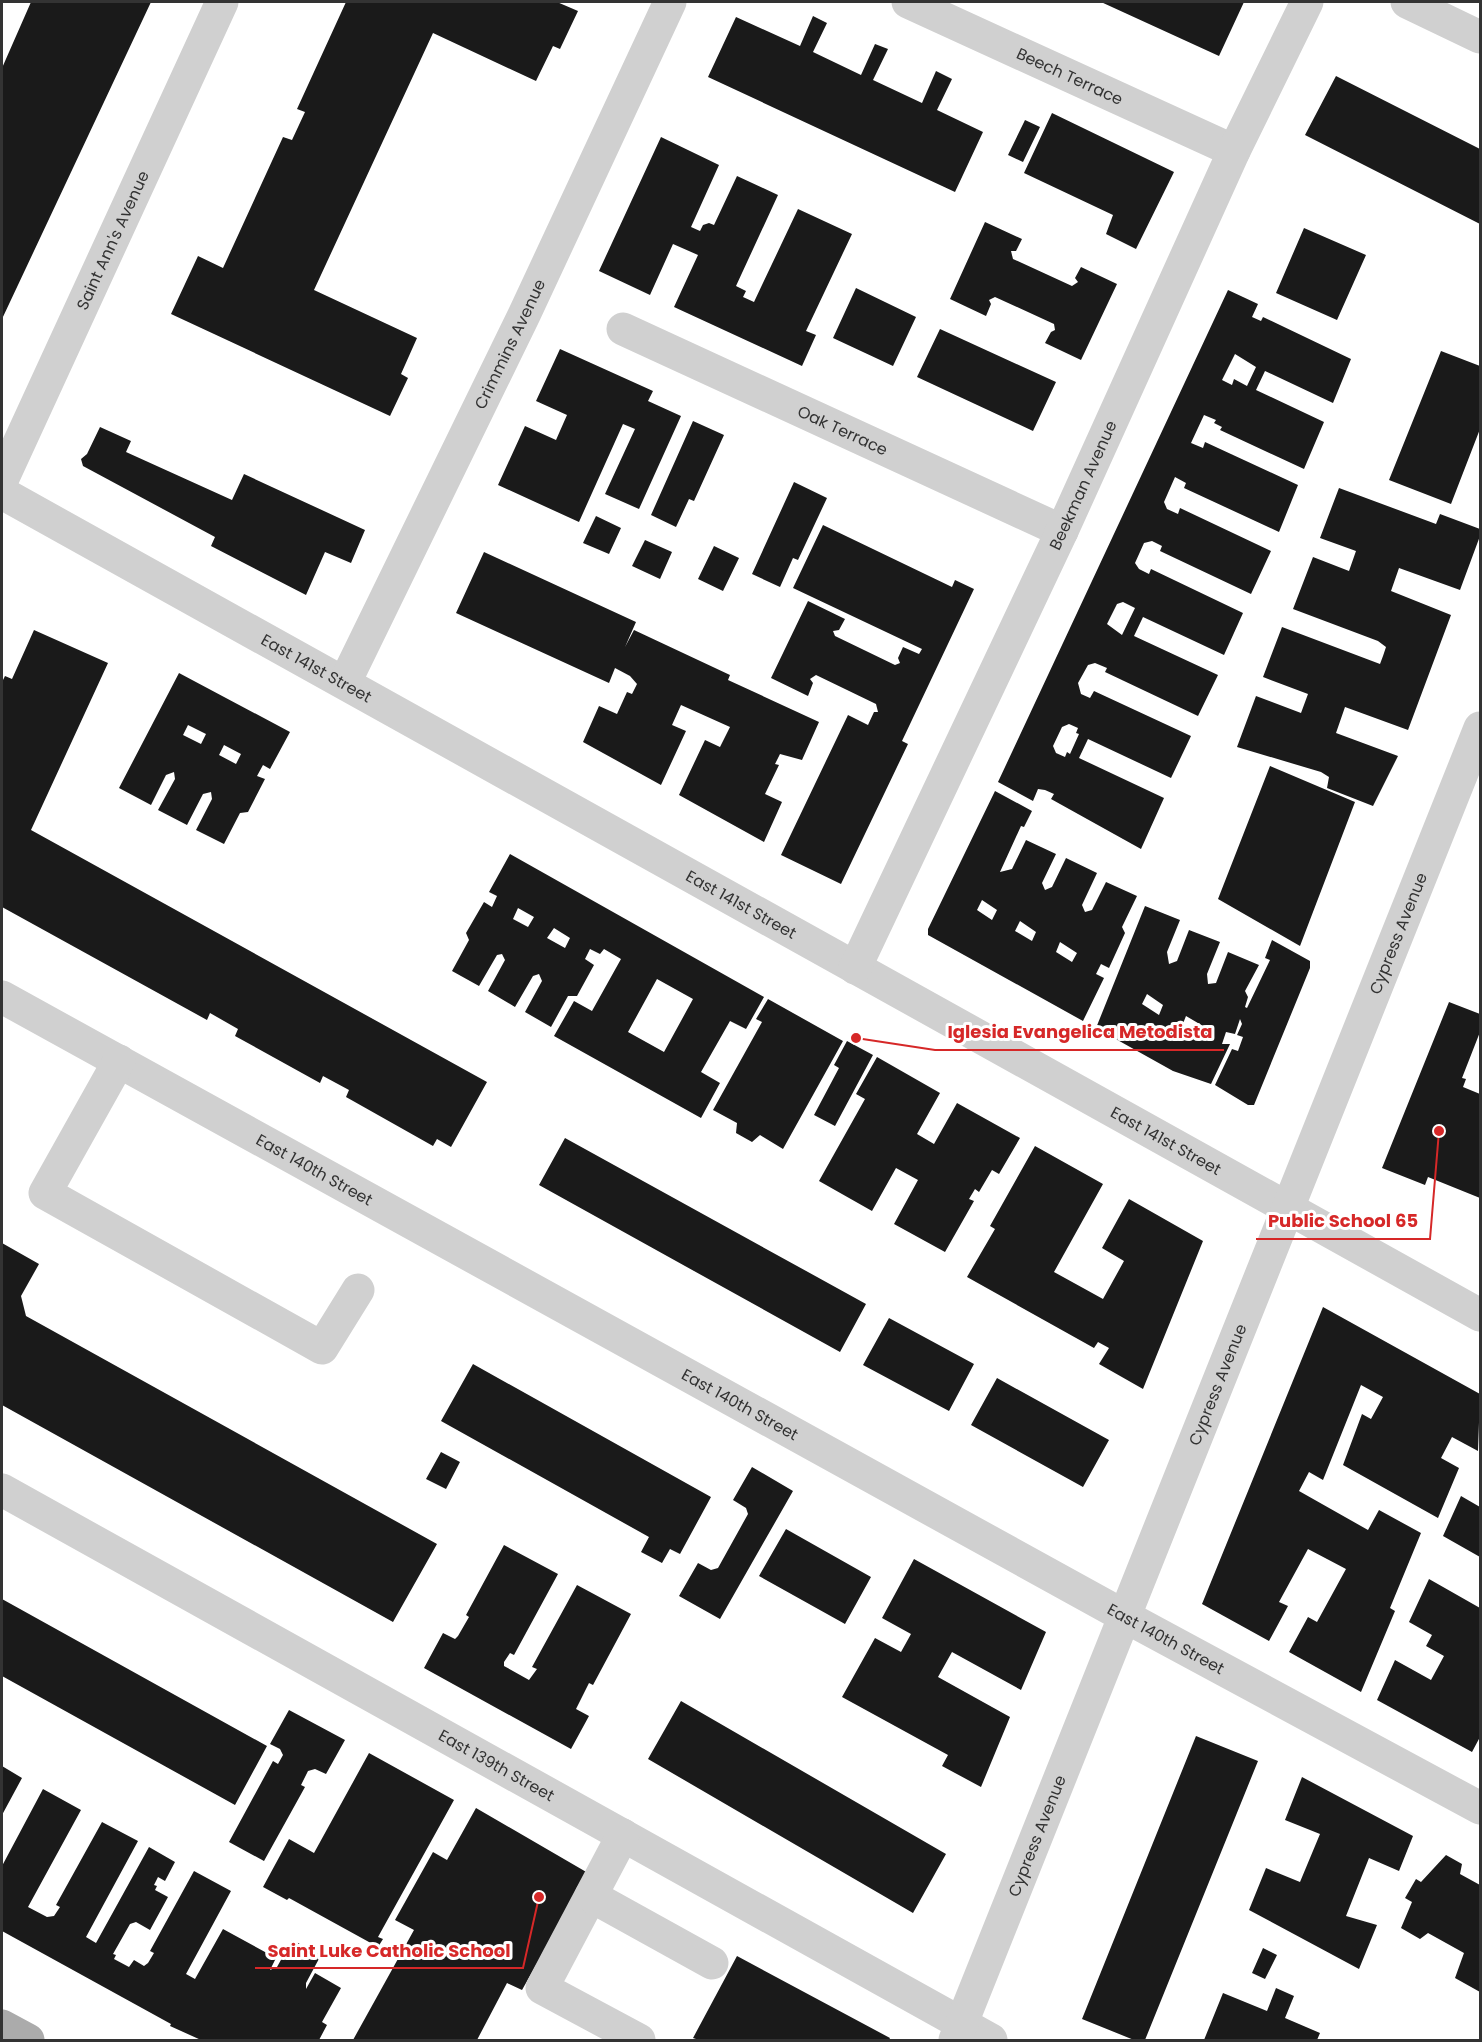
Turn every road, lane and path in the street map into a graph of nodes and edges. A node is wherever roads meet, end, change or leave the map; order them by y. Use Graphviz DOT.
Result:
graph roads {
  1 [pos="222,2"];
  2 [pos="670,2"];
  3 [pos="908,2"];
  4 [pos="1307,2"];
  5 [pos="1407,2"];
  6 [pos="1480,37"];
  7 [pos="1234,151"];
  8 [pos="623,329"];
  9 [pos="2,480"];
  10 [pos="2,493"];
  11 [pos="1062,531"];
  12 [pos="345,682"];
  13 [pos="1480,728"];
  14 [pos="855,968"];
  15 [pos="2,997"];
  16 [pos="119,1062"];
  17 [pos="1288,1210"];
  18 [pos="358,1290"];
  19 [pos="1480,1315"];
  20 [pos="2,1490"];
  21 [pos="1126,1617"];
  22 [pos="1480,1808"];
  23 [pos="623,1835"];
  24 [pos="591,1896"];
  25 [pos="712,1963"];
  26 [pos="2,2026"];
  27 [pos="959,2032"];
  28 [pos="28,2040"];
  29 [pos="639,2040"];
  30 [pos="992,2040"];
  1 -- 9 [label="street, Saint Ann's Avenue"];
  2 -- 12 [label="street, Crimmins Avenue"];
  3 -- 7 [label="street, Beech Terrace"];
  4 -- 7 [label="street, Beekman Avenue"];
  5 -- 6 [label="street"];
  7 -- 11 [label="street, Beekman Avenue"];
  8 -- 11 [label="street, Oak Terrace"];
  10 -- 12 [label="street, East 141st Street"];
  11 -- 14 [label="street, Beekman Avenue"];
  12 -- 14 [label="street, East 141st Street"];
  13 -- 17 [label="street, Cypress Avenue"];
  14 -- 17 [label="street, East 141st Street"];
  15 -- 16 [label="street, East 140th Street"];
  16 -- 18 [label="street"];
  16 -- 21 [label="street, East 140th Street"];
  17 -- 19 [label="street, East 141st Street"];
  17 -- 21 [label="street, Cypress Avenue"];
  20 -- 23 [label="street, East 139th Street"];
  21 -- 22 [label="street, East 140th Street"];
  21 -- 27 [label="street, Cypress Avenue"];
  23 -- 24 [label="street"];
  23 -- 27 [label="street, East 139th Street"];
  24 -- 25 [label="street"];
  24 -- 29 [label="street"];
  26 -- 28 [label="main road"];
  27 -- 30 [label="street, East 139th Street"];
}
